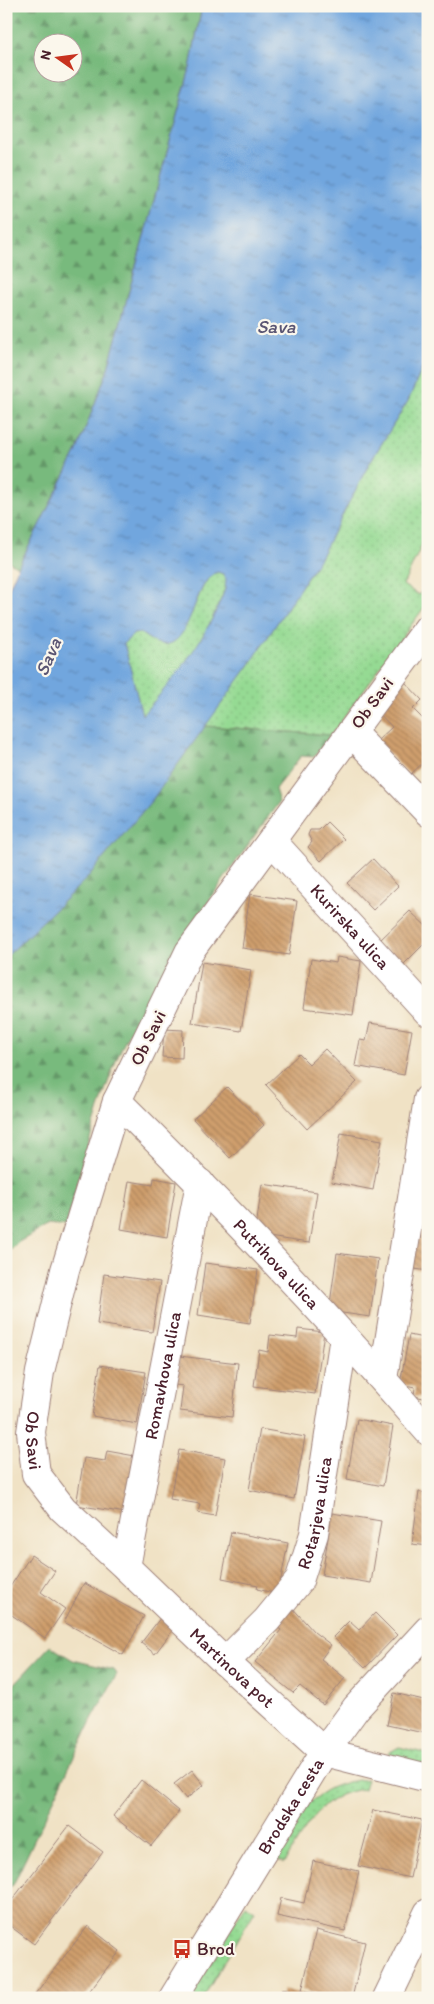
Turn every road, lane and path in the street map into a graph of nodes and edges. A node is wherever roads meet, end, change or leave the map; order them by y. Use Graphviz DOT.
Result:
graph roads {
  1 [pos="428,628"];
  2 [pos="351,732"];
  3 [pos="428,812"];
  4 [pos="272,841"];
  5 [pos="428,1012"];
  6 [pos="428,1099"];
  7 [pos="118,1101"];
  8 [pos="200,1183"];
  9 [pos="344,1336"];
  10 [pos="383,1379"];
  11 [pos="428,1431"];
  12 [pos="63,1509"];
  13 [pos="126,1567"];
  14 [pos="428,1630"];
  15 [pos="225,1662"];
  16 [pos="324,1752"];
  17 [pos="428,1778"];
  18 [pos="428,1914"];
  19 [pos="173,1998"];
  20 [pos="387,1998"];
  1 -- 2 [label="street, Ob Savi"];
  2 -- 3 [label="street"];
  2 -- 4 [label="street, Ob Savi"];
  4 -- 5 [label="street, Kurirska ulica"];
  4 -- 7 [label="street, Ob Savi"];
  6 -- 10 [label="street"];
  7 -- 8 [label="street, Putrihova ulica"];
  7 -- 12 [label="street, Ob Savi"];
  8 -- 9 [label="street, Putrihova ulica"];
  8 -- 13 [label="street, Romavhova ulica"];
  9 -- 10 [label="street, Putrihova ulica"];
  9 -- 15 [label="street, Rotarjeva ulica"];
  10 -- 11 [label="street, Putrihova ulica"];
  12 -- 13 [label="street, Martinova pot"];
  13 -- 15 [label="street, Martinova pot"];
  14 -- 16 [label="street, Brodska cesta"];
  15 -- 16 [label="street, Martinova pot"];
  16 -- 17 [label="street, Martinova pot"];
  16 -- 19 [label="street, Brodska cesta"];
  18 -- 20 [label="street"];
}
